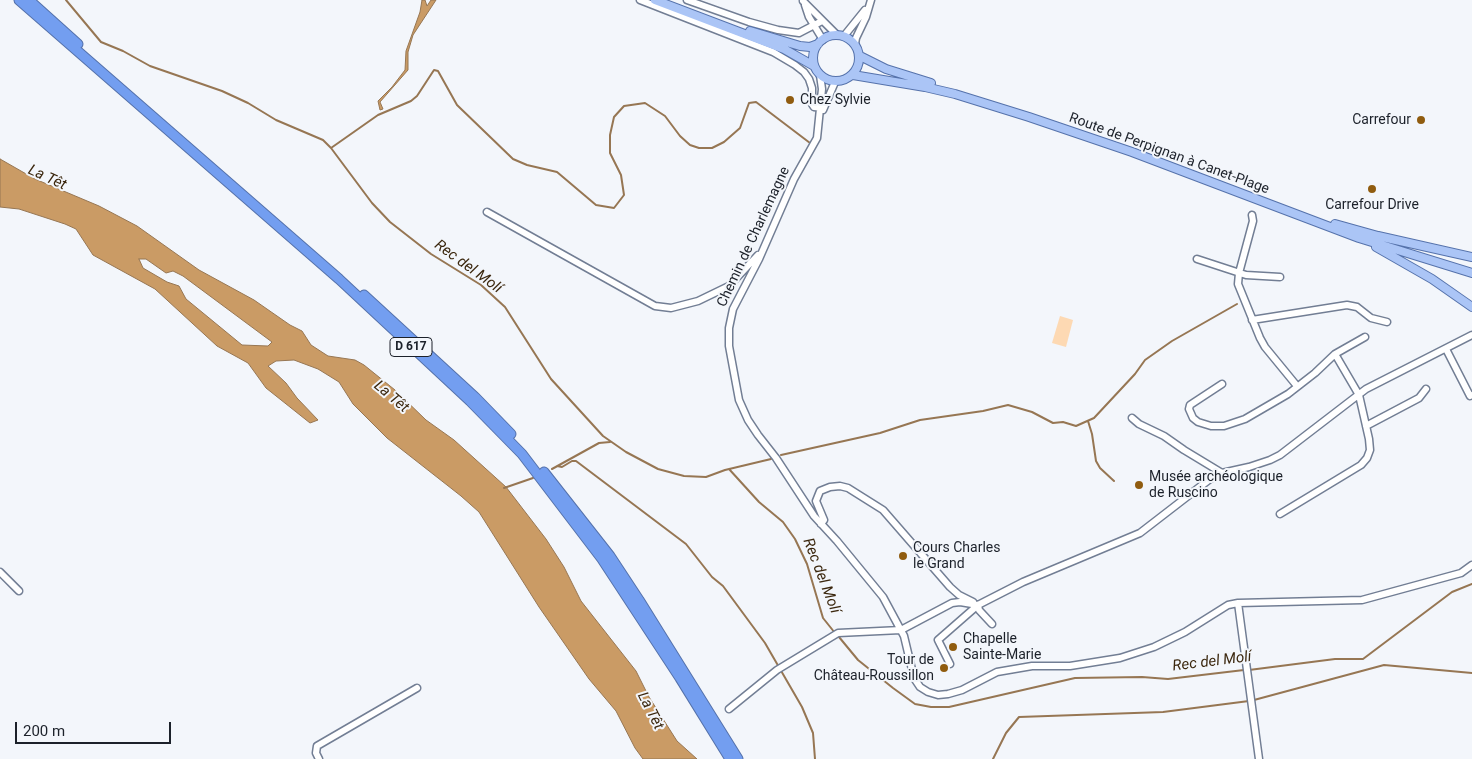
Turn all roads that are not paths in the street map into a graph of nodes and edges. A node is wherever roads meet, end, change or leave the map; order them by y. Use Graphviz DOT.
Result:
graph roads {
  1 [pos="18,0"];
  2 [pos="29,0"];
  3 [pos="640,0"];
  4 [pos="656,0"];
  5 [pos="666,0"];
  6 [pos="686,0"];
  7 [pos="871,0"];
  8 [pos="803,1"];
  9 [pos="822,21"];
  10 [pos="815,24"];
  11 [pos="840,36"];
  12 [pos="820,42"];
  13 [pos="855,44"];
  14 [pos="860,56"];
  15 [pos="814,66"];
  16 [pos="820,75"];
  17 [pos="853,75"];
  18 [pos="835,82"];
  19 [pos="822,108"];
  20 [pos="487,212"];
  21 [pos="1252,214"];
  22 [pos="1335,224"];
  23 [pos="1358,238"];
  24 [pos="765,246"];
  25 [pos="1472,257"];
  26 [pos="1197,259"];
  27 [pos="1472,269"];
  28 [pos="1239,273"];
  29 [pos="1472,274"];
  30 [pos="1280,276"];
  31 [pos="1472,307"];
  32 [pos="1252,320"];
  33 [pos="1387,322"];
  34 [pos="1472,335"];
  35 [pos="1365,337"];
  36 [pos="1446,349"];
  37 [pos="1335,354"];
  38 [pos="1222,384"];
  39 [pos="1297,386"];
  40 [pos="1426,389"];
  41 [pos="1359,395"];
  42 [pos="1472,395"];
  43 [pos="1132,418"];
  44 [pos="1366,426"];
  45 [pos="1222,473"];
  46 [pos="1280,514"];
  47 [pos="821,524"];
  48 [pos="1472,565"];
  49 [pos="0,572"];
  50 [pos="19,591"];
  51 [pos="1238,603"];
  52 [pos="978,605"];
  53 [pos="992,624"];
  54 [pos="901,630"];
  55 [pos="950,664"];
  56 [pos="417,688"];
  57 [pos="729,709"];
  58 [pos="319,759"];
  59 [pos="730,759"];
  60 [pos="738,759"];
  61 [pos="1259,759"];
  1 -- 59 [label="highway, D 617"];
  2 -- 60 [label="highway, D 617"];
  3 -- 19 [label="street"];
  4 -- 15 [label="main road"];
  5 -- 12 [label="main road"];
  6 -- 10 [label="street"];
  7 -- 11 [label="street"];
  7 -- 13 [label="street"];
  8 -- 9 [label="street"];
  8 -- 10 [label="street"];
  9 -- 10 [label="street"];
  9 -- 11 [label="street"];
  10 -- 12 [label="street"];
  11 -- 12 [label="main road"];
  11 -- 13 [label="main road"];
  12 -- 15 [label="main road"];
  13 -- 14 [label="main road"];
  14 -- 17 [label="main road"];
  14 -- 22 [label="main road, Route de Perpignan à Canet-Plage"];
  15 -- 16 [label="main road"];
  16 -- 18 [label="main road"];
  16 -- 19 [label="street, Chemin de Charlemagne"];
  17 -- 18 [label="main road"];
  17 -- 23 [label="main road, Route de Perpignan à Canet-Plage"];
  18 -- 19 [label="street, Chemin de Charlemagne"];
  19 -- 24 [label="street, Chemin de Charlemagne"];
  20 -- 24 [label="street"];
  21 -- 28 [label="street"];
  22 -- 25 [label="main road"];
  22 -- 27 [label="main road, Route de Perpignan à Canet-Plage"];
  23 -- 29 [label="main road, Route de Perpignan à Canet-Plage"];
  23 -- 31 [label="main road"];
  24 -- 47 [label="street, Chemin de Charlemagne"];
  26 -- 28 [label="street"];
  28 -- 30 [label="street"];
  28 -- 32 [label="street"];
  32 -- 33 [label="street"];
  32 -- 39 [label="street"];
  34 -- 36 [label="street"];
  35 -- 37 [label="street"];
  36 -- 41 [label="street"];
  36 -- 42 [label="street"];
  37 -- 39 [label="street"];
  37 -- 41 [label="street"];
  38 -- 39 [label="street"];
  40 -- 44 [label="street"];
  41 -- 44 [label="street"];
  41 -- 45 [label="street"];
  43 -- 45 [label="street"];
  44 -- 46 [label="street"];
  45 -- 52 [label="street"];
  47 -- 52 [label="street"];
  47 -- 54 [label="street, Chemin de Charlemagne"];
  48 -- 51 [label="street"];
  49 -- 50 [label="street"];
  51 -- 54 [label="street, Chemin de Charlemagne"];
  51 -- 61 [label="street"];
  52 -- 53 [label="street"];
  52 -- 54 [label="street"];
  52 -- 55 [label="street"];
  54 -- 57 [label="street"];
  56 -- 58 [label="street"];
}
